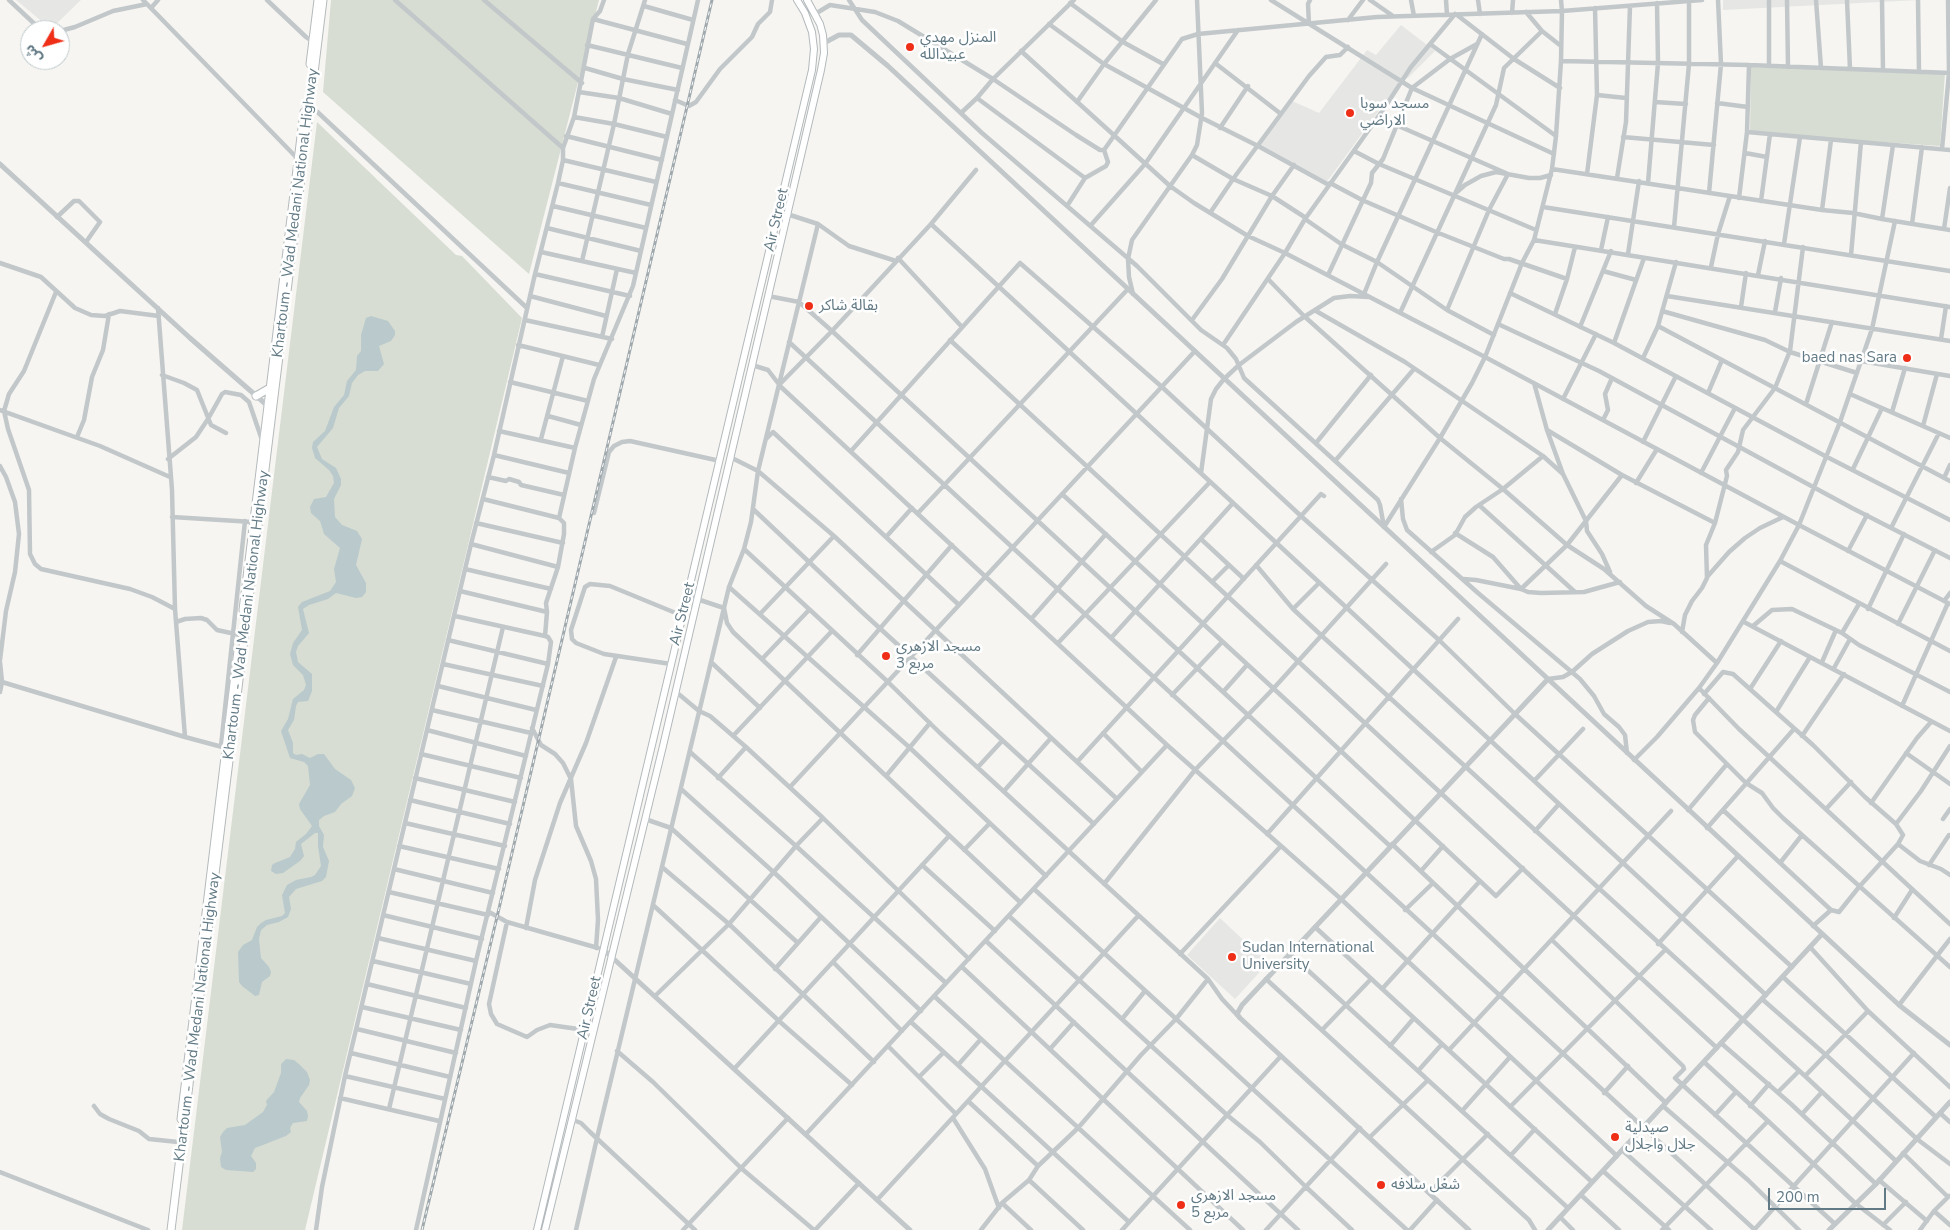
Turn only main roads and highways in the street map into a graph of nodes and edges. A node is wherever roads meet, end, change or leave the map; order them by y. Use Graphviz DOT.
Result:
graph roads {
  1 [pos="318,0"];
  2 [pos="323,0"];
  3 [pos="797,0"];
  4 [pos="807,0"];
  5 [pos="315,43"];
  6 [pos="270,388"];
  7 [pos="256,396"];
  8 [pos="270,407"];
  9 [pos="226,748"];
  10 [pos="167,1230"];
  11 [pos="172,1230"];
  12 [pos="537,1230"];
  13 [pos="545,1230"];
  1 -- 5 [label="highway, Khartoum - Wad Medani National Highway"];
  2 -- 5 [label="highway, Khartoum - Wad Medani National Highway"];
  3 -- 12 [label="main road, Air Street"];
  4 -- 13 [label="main road, Air Street"];
  5 -- 6 [label="highway, Khartoum - Wad Medani National Highway"];
  5 -- 8 [label="highway, Khartoum - Wad Medani National Highway"];
  6 -- 7 [label="highway"];
  6 -- 8 [label="highway, Khartoum - Wad Medani National Highway"];
  8 -- 9 [label="highway, Khartoum - Wad Medani National Highway"];
  8 -- 9 [label="highway, Khartoum - Wad Medani National Highway"];
  9 -- 10 [label="highway, Khartoum - Wad Medani National Highway"];
  9 -- 11 [label="highway, Khartoum - Wad Medani National Highway"];
}
